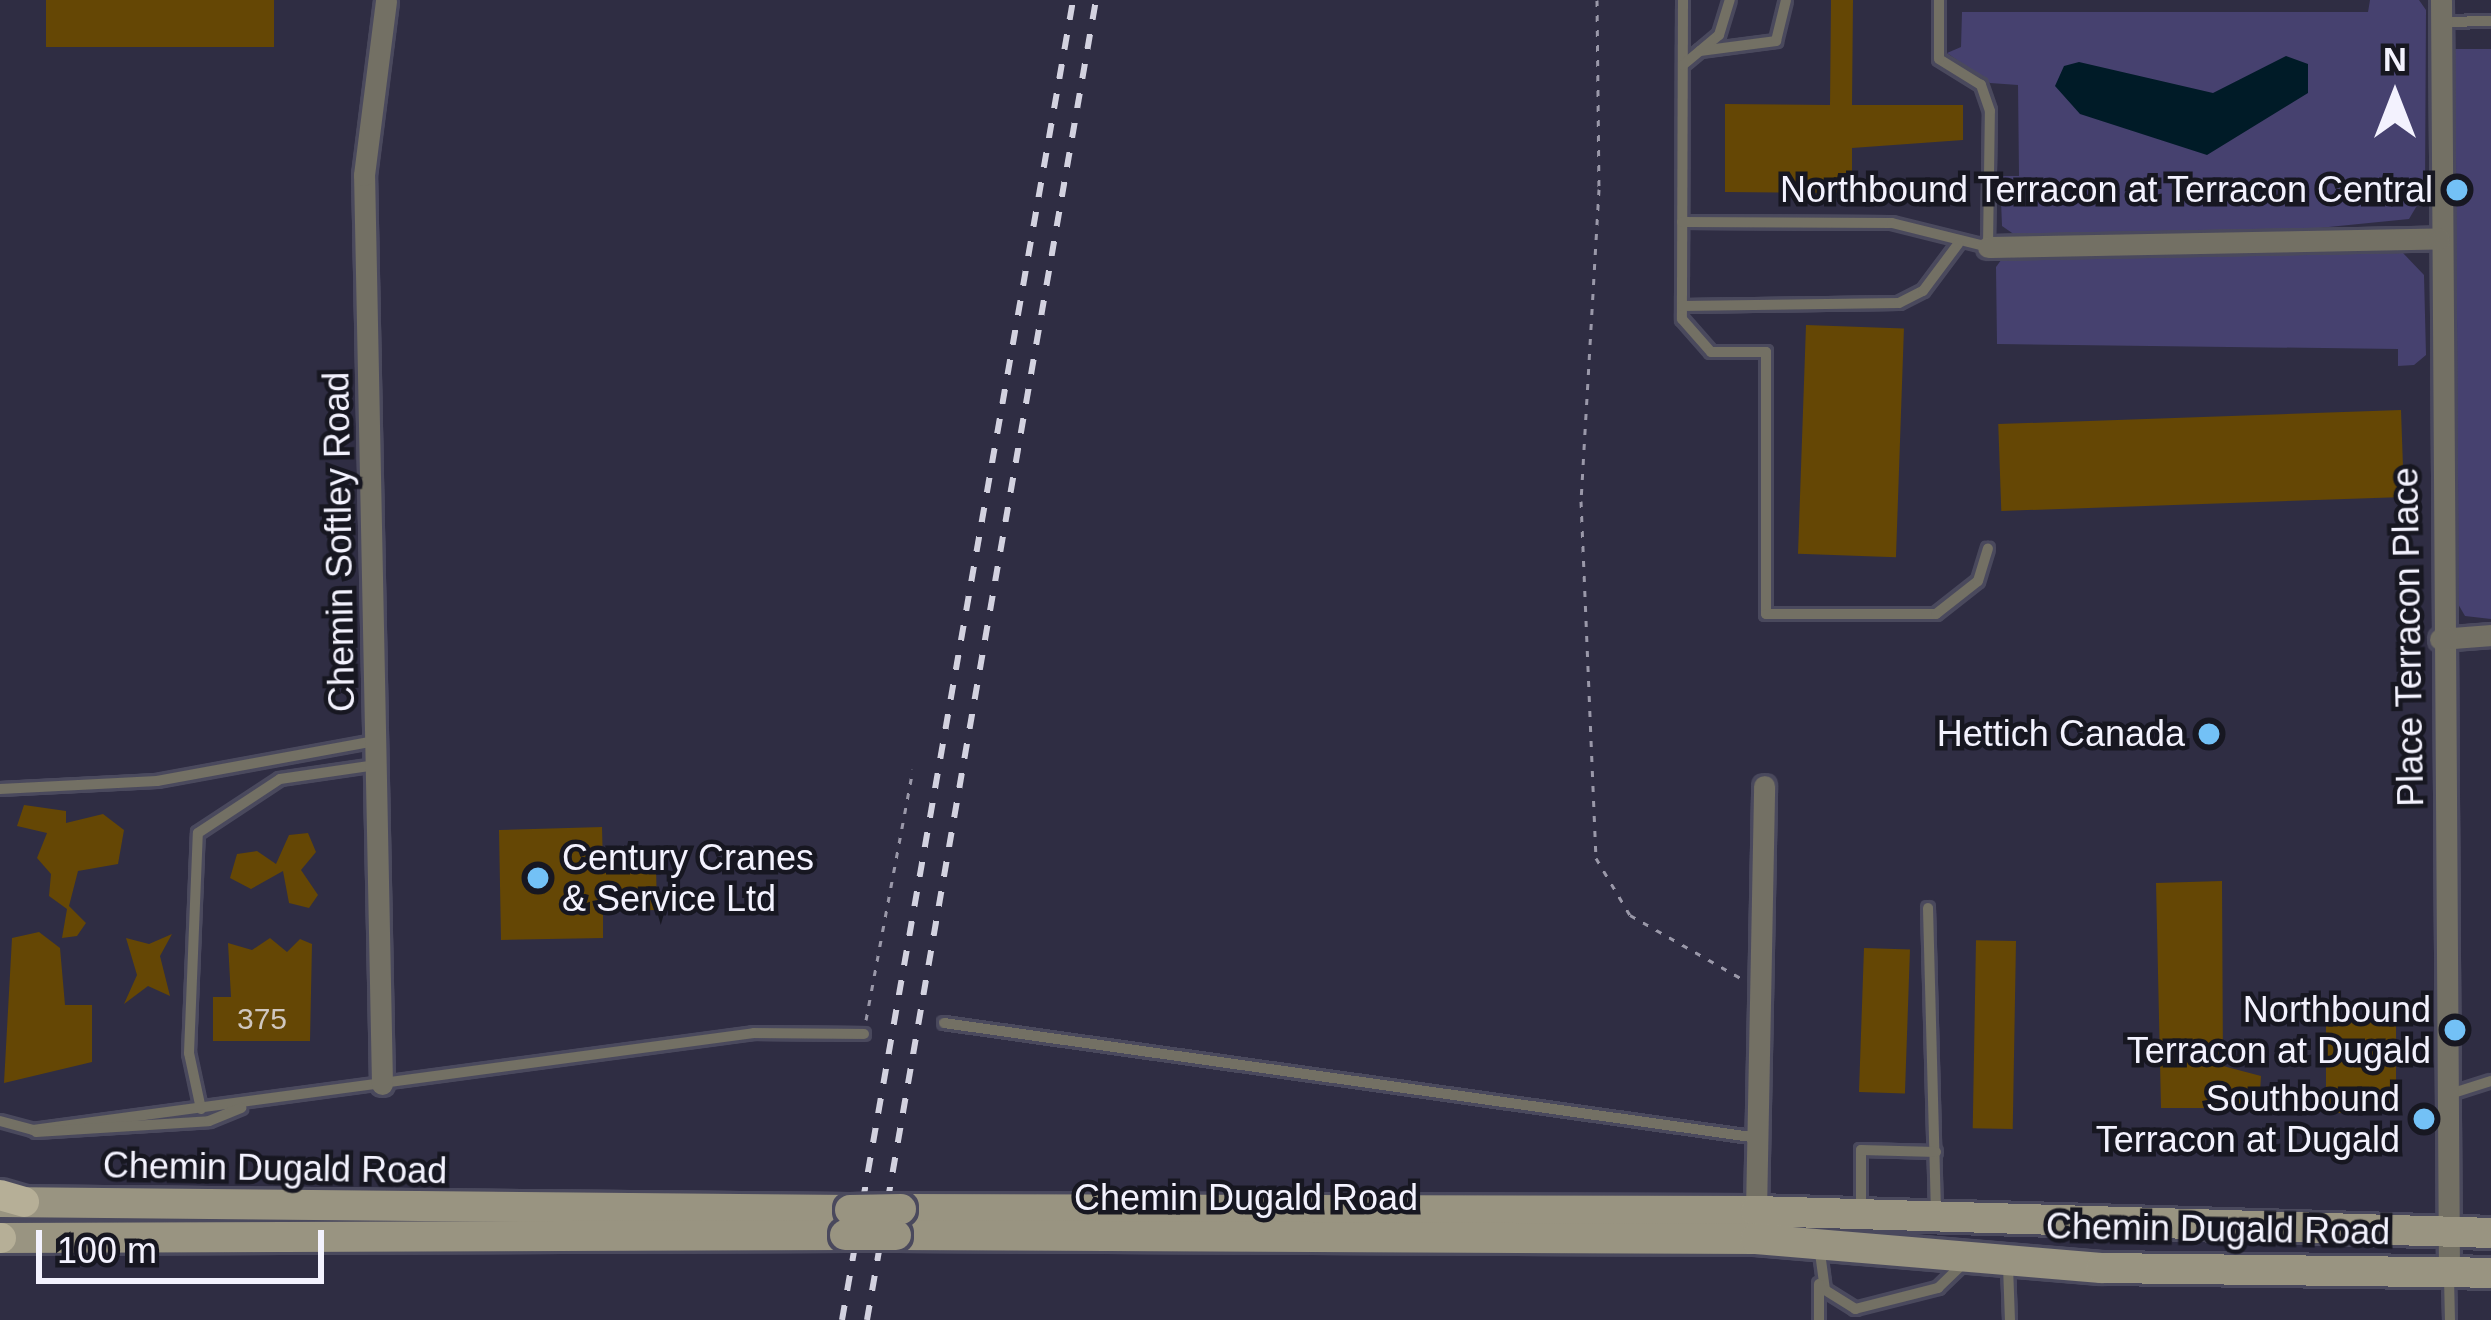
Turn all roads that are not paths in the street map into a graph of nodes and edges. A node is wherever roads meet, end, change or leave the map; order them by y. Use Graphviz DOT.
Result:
graph roads {
  1 [pos="386,0"];
  2 [pos="1683,0"];
  3 [pos="1730,0"];
  4 [pos="1786,0"];
  5 [pos="1939,0"];
  6 [pos="2441,11"];
  7 [pos="2491,21"];
  8 [pos="1700,50"];
  9 [pos="1683,64"];
  10 [pos="1682,222"];
  11 [pos="2439,238"];
  12 [pos="1958,244"];
  13 [pos="1988,247"];
  14 [pos="1682,305"];
  15 [pos="1988,548"];
  16 [pos="2491,635"];
  17 [pos="2440,639"];
  18 [pos="376,741"];
  19 [pos="376,765"];
  20 [pos="1764,786"];
  21 [pos="0,789"];
  22 [pos="1928,908"];
  23 [pos="944,1023"];
  24 [pos="864,1034"];
  25 [pos="2491,1081"];
  26 [pos="382,1084"];
  27 [pos="2447,1095"];
  28 [pos="261,1101"];
  29 [pos="201,1108"];
  30 [pos="0,1121"];
  31 [pos="33,1130"];
  32 [pos="1758,1138"];
  33 [pos="1936,1152"];
  34 [pos="8,1200"];
  35 [pos="1756,1211"];
  36 [pos="1820,1212"];
  37 [pos="1861,1214"];
  38 [pos="1936,1218"];
  39 [pos="847,1222"];
  40 [pos="899,1222"];
  41 [pos="2450,1233"];
  42 [pos="2491,1233"];
  43 [pos="0,1238"];
  44 [pos="1968,1259"];
  45 [pos="1819,1260"];
  46 [pos="2008,1262"];
  47 [pos="2450,1274"];
  48 [pos="2491,1274"];
  49 [pos="1819,1320"];
  50 [pos="2010,1320"];
  51 [pos="2450,1320"];
  1 -- 18 [label="street, Chemin Softley Road"];
  2 -- 9 [label="lane"];
  3 -- 8 [label="lane"];
  4 -- 8 [label="lane"];
  5 -- 13 [label="lane"];
  6 -- 7 [label="lane"];
  6 -- 11 [label="street, Place Terracon Place"];
  8 -- 9 [label="lane"];
  9 -- 10 [label="lane"];
  10 -- 12 [label="lane"];
  10 -- 14 [label="lane"];
  11 -- 13 [label="street"];
  11 -- 17 [label="street, Place Terracon Place"];
  12 -- 13 [label="lane"];
  12 -- 14 [label="lane"];
  14 -- 15 [label="lane"];
  16 -- 17 [label="street"];
  17 -- 27 [label="street, Place Terracon Place"];
  18 -- 19 [label="street, Chemin Softley Road"];
  18 -- 21 [label="lane"];
  19 -- 26 [label="street, Chemin Softley Road"];
  19 -- 29 [label="lane"];
  20 -- 32 [label="street"];
  22 -- 33 [label="lane"];
  23 -- 32 [label="lane"];
  24 -- 26 [label="lane"];
  25 -- 27 [label="lane"];
  26 -- 28 [label="lane"];
  27 -- 41 [label="street, Place Terracon Place"];
  28 -- 29 [label="lane"];
  28 -- 31 [label="lane"];
  29 -- 31 [label="lane"];
  30 -- 31 [label="lane"];
  32 -- 35 [label="street"];
  33 -- 37 [label="lane"];
  33 -- 38 [label="lane"];
  34 -- 39 [label="main road, Chemin Dugald Road"];
  35 -- 36 [label="main road, Chemin Dugald Road"];
  35 -- 40 [label="main road, Chemin Dugald Road"];
  36 -- 37 [label="main road, Chemin Dugald Road"];
  36 -- 45 [label="lane"];
  37 -- 38 [label="main road, Chemin Dugald Road"];
  38 -- 41 [label="main road, Chemin Dugald Road"];
  39 -- 40 [label="main road, Chemin Dugald Road, bridge"];
  39 -- 43 [label="main road, Chemin Dugald Road"];
  40 -- 45 [label="main road, Chemin Dugald Road"];
  41 -- 42 [label="main road, Chemin Dugald Road"];
  41 -- 47 [label="street, Place Terracon Place"];
  44 -- 45 [label="main road, Chemin Dugald Road"];
  44 -- 45 [label="lane"];
  44 -- 46 [label="main road, Chemin Dugald Road"];
  45 -- 49 [label="lane"];
  46 -- 47 [label="main road, Chemin Dugald Road"];
  46 -- 50 [label="lane"];
  47 -- 48 [label="main road, Chemin Dugald Road"];
  47 -- 51 [label="lane"];
}
